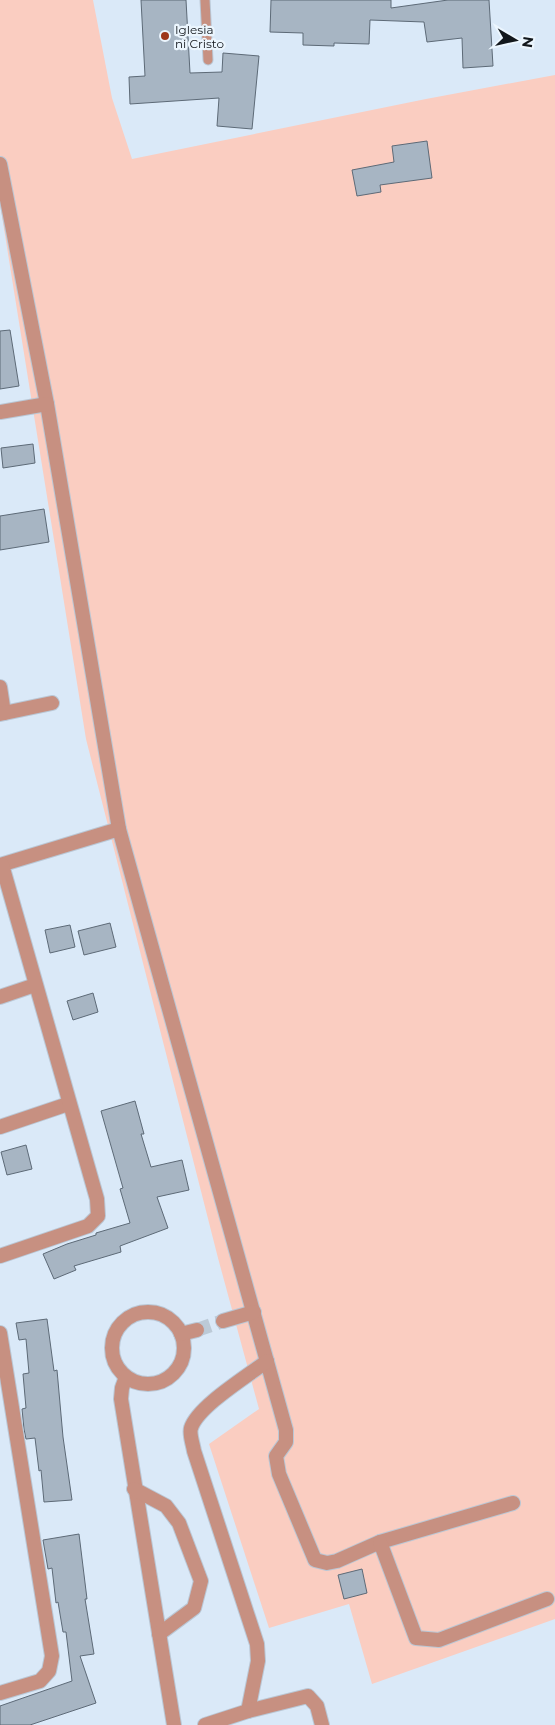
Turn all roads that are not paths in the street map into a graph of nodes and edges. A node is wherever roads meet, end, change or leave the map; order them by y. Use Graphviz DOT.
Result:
graph roads {
  1 [pos="205,0"];
  2 [pos="208,60"];
  3 [pos="0,164"];
  4 [pos="47,404"];
  5 [pos="0,412"];
  6 [pos="0,687"];
  7 [pos="52,703"];
  8 [pos="2,714"];
  9 [pos="118,829"];
  10 [pos="1,865"];
  11 [pos="36,985"];
  12 [pos="0,997"];
  13 [pos="68,1104"];
  14 [pos="0,1127"];
  15 [pos="0,1256"];
  16 [pos="254,1312"];
  17 [pos="223,1321"];
  18 [pos="197,1330"];
  19 [pos="0,1333"];
  20 [pos="181,1334"];
  21 [pos="267,1361"];
  22 [pos="3,1378"];
  23 [pos="126,1378"];
  24 [pos="134,1489"];
  25 [pos="513,1503"];
  26 [pos="380,1542"];
  27 [pos="547,1599"];
  28 [pos="159,1634"];
  29 [pos="0,1693"];
  30 [pos="248,1711"];
  31 [pos="174,1725"];
  32 [pos="205,1725"];
  33 [pos="322,1725"];
  1 -- 2 [label="lane"];
  3 -- 4 [label="street"];
  4 -- 5 [label="street"];
  4 -- 9 [label="street"];
  6 -- 8 [label="street"];
  7 -- 8 [label="street"];
  9 -- 10 [label="street"];
  9 -- 16 [label="street"];
  10 -- 11 [label="street"];
  11 -- 12 [label="street"];
  11 -- 13 [label="street"];
  13 -- 14 [label="street"];
  13 -- 15 [label="street"];
  16 -- 17 [label="street"];
  16 -- 21 [label="street"];
  18 -- 20 [label="street"];
  19 -- 22 [label="street"];
  20 -- 23 [label="street"];
  20 -- 23 [label="street"];
  21 -- 26 [label="street"];
  21 -- 30 [label="street"];
  22 -- 29 [label="street"];
  23 -- 24 [label="street"];
  24 -- 28 [label="street"];
  24 -- 28 [label="street"];
  25 -- 26 [label="street"];
  26 -- 27 [label="street"];
  28 -- 31 [label="street"];
  30 -- 32 [label="street"];
  30 -- 33 [label="street"];
}
